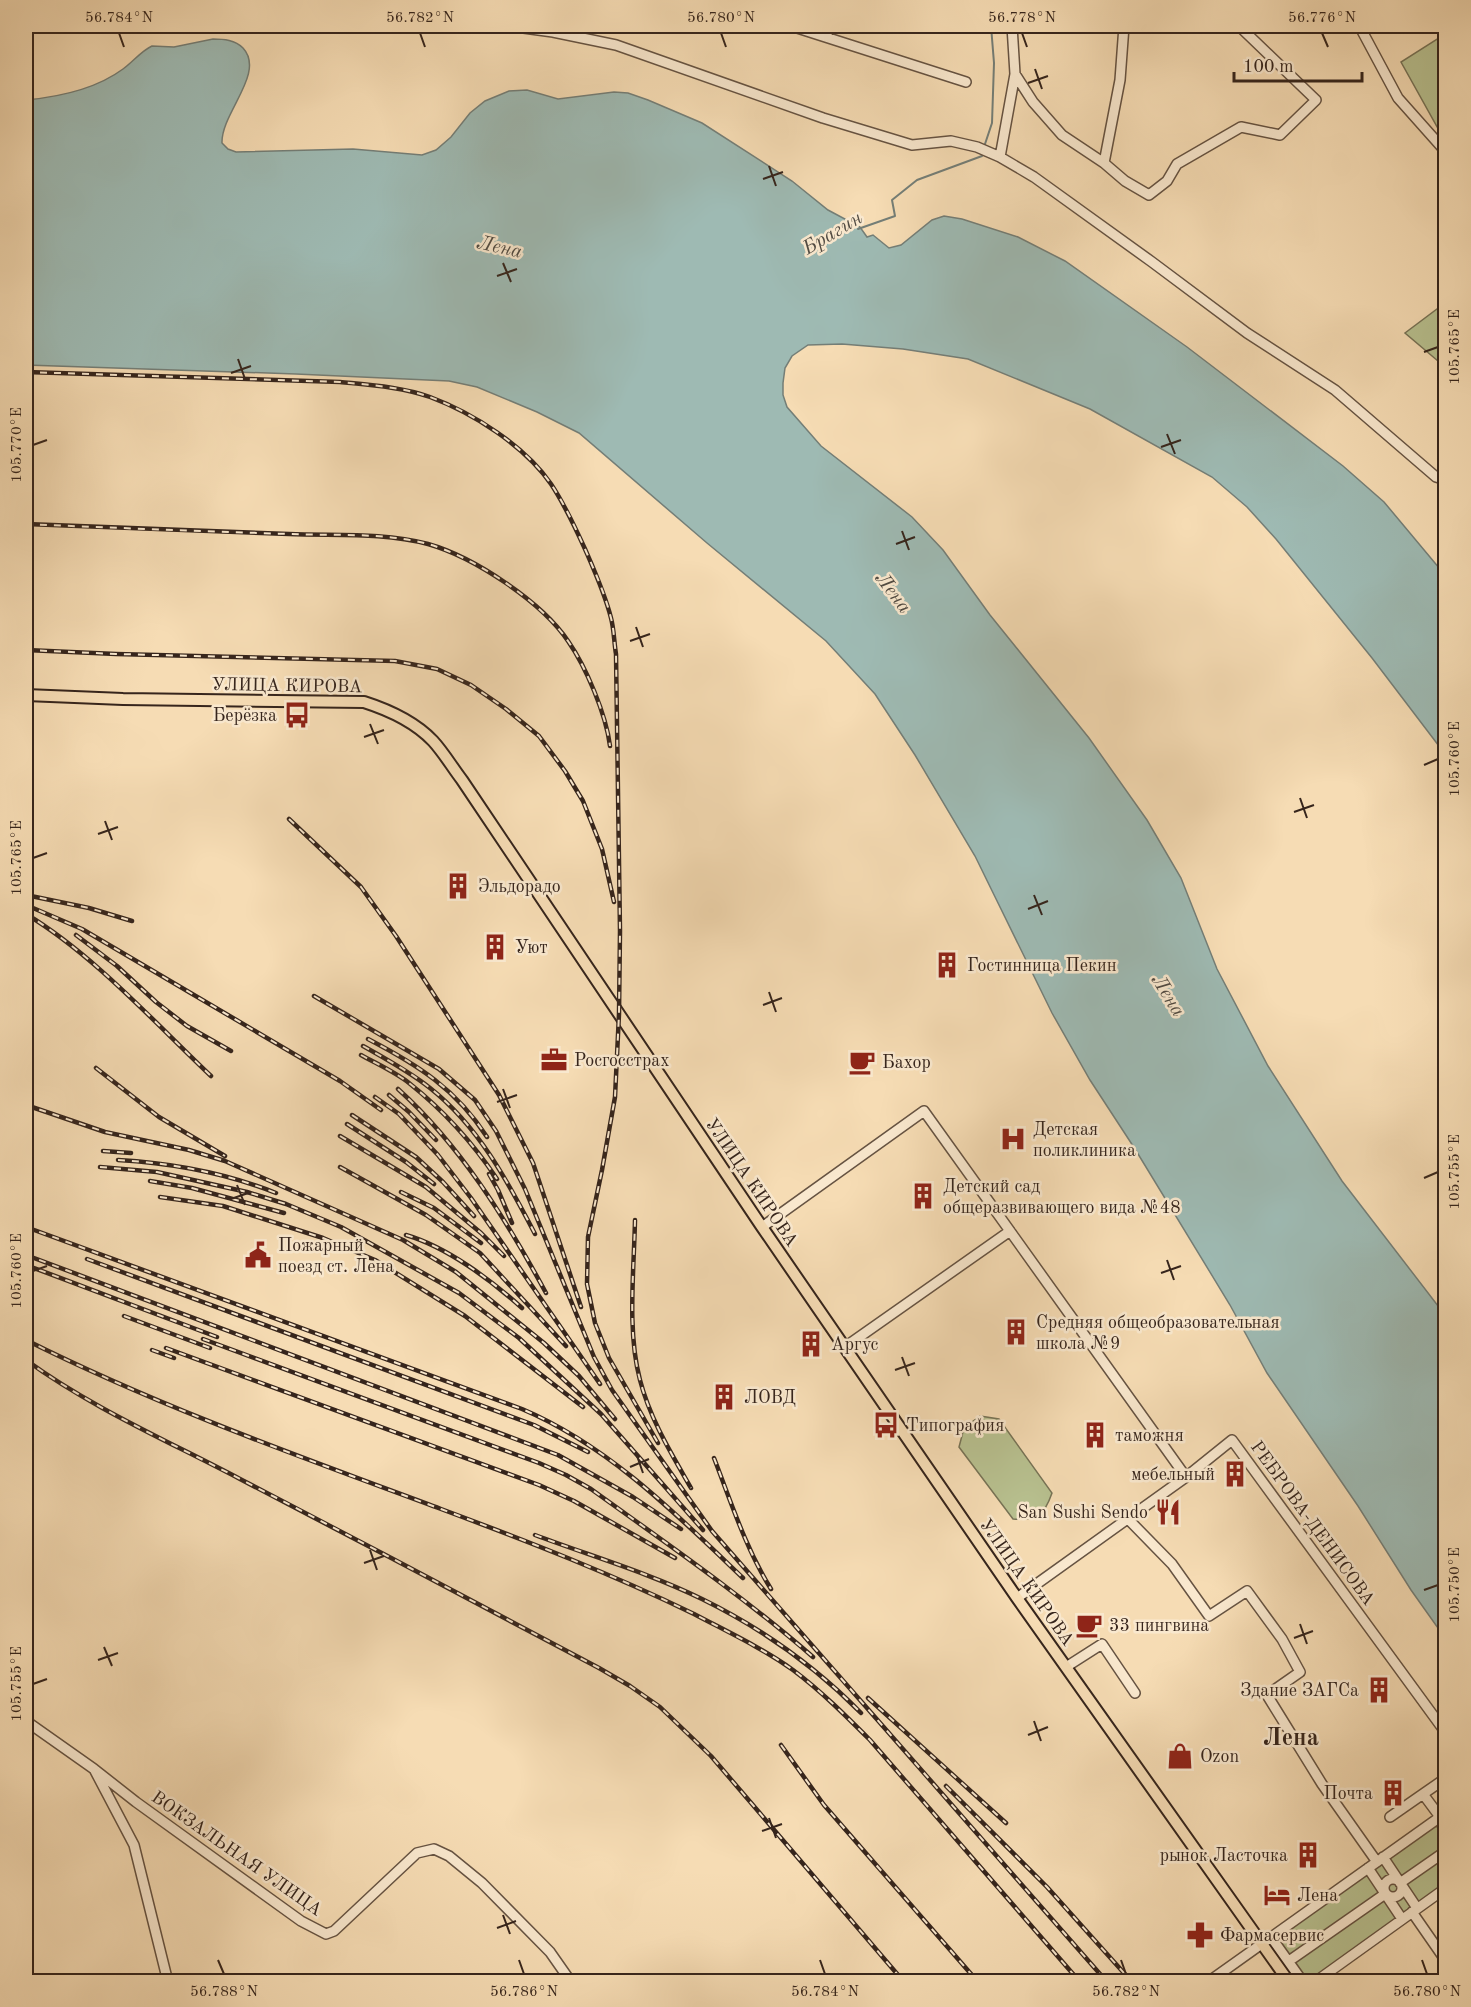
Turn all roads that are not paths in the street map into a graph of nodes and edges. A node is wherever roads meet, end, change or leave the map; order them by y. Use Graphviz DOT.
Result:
graph roads {
  1 [pos="508,26"];
  2 [pos="791,26"];
  3 [pos="830,26"];
  4 [pos="1012,26"];
  5 [pos="1124,26"];
  6 [pos="1239,26"];
  7 [pos="1357,26"];
  8 [pos="826,37"];
  9 [pos="1015,74"];
  10 [pos="966,82"];
  11 [pos="1446,152"];
  12 [pos="997,155"];
  13 [pos="1104,163"];
  14 [pos="1446,480"];
  15 [pos="26,695"];
  16 [pos="762,1227"];
  17 [pos="1010,1231"];
  18 [pos="845,1347"];
  19 [pos="1186,1477"];
  20 [pos="1128,1519"];
  21 [pos="1017,1598"];
  22 [pos="1066,1667"];
  23 [pos="1135,1693"];
  24 [pos="26,1721"];
  25 [pos="1446,1733"];
  26 [pos="94,1769"];
  27 [pos="1446,1778"];
  28 [pos="1423,1794"];
  29 [pos="1390,1817"];
  30 [pos="1443,1821"];
  31 [pos="1446,1851"];
  32 [pos="1380,1859"];
  33 [pos="1368,1868"];
  34 [pos="1400,1883"];
  35 [pos="1446,1888"];
  36 [pos="1385,1894"];
  37 [pos="1415,1910"];
  38 [pos="1402,1919"];
  39 [pos="1266,1940"];
  40 [pos="1289,1961"];
  41 [pos="1446,1961"];
  42 [pos="167,1977"];
  43 [pos="160,1982"];
  44 [pos="571,1982"];
  45 [pos="1212,1982"];
  46 [pos="1289,1982"];
  47 [pos="1303,1982"];
  48 [pos="1315,1982"];
  1 -- 12 [label="street"];
  2 -- 8 [label="street"];
  3 -- 8 [label="street"];
  4 -- 9 [label="street"];
  5 -- 13 [label="street"];
  6 -- 13 [label="street"];
  7 -- 11 [label="street"];
  8 -- 10 [label="street"];
  9 -- 12 [label="street"];
  9 -- 13 [label="street"];
  12 -- 14 [label="street"];
  15 -- 16 [label="main road, УЛИЦА КИРОВА"];
  16 -- 17 [label="street"];
  16 -- 18 [label="main road, УЛИЦА КИРОВА"];
  17 -- 18 [label="street"];
  17 -- 19 [label="street"];
  18 -- 21 [label="main road, УЛИЦА КИРОВА"];
  19 -- 20 [label="street"];
  19 -- 25 [label="street, РЕБРОВА-ДЕНИСОВА"];
  20 -- 21 [label="street"];
  20 -- 32 [label="street"];
  21 -- 22 [label="main road, УЛИЦА КИРОВА"];
  22 -- 23 [label="street"];
  22 -- 39 [label="main road, УЛИЦА КИРОВА"];
  24 -- 26 [label="street"];
  26 -- 42 [label="street"];
  26 -- 44 [label="street, ВОКЗАЛЬНАЯ УЛИЦА"];
  27 -- 28 [label="street"];
  28 -- 29 [label="street"];
  28 -- 30 [label="street"];
  30 -- 32 [label="street"];
  31 -- 34 [label="street"];
  32 -- 33 [label="street"];
  32 -- 34 [label="street"];
  33 -- 36 [label="street"];
  33 -- 39 [label="street"];
  34 -- 36 [label="street"];
  34 -- 37 [label="street"];
  35 -- 37 [label="street"];
  36 -- 38 [label="street"];
  36 -- 40 [label="street"];
  37 -- 38 [label="street"];
  37 -- 41 [label="street"];
  38 -- 48 [label="street"];
  39 -- 40 [label="street"];
  39 -- 45 [label="street"];
  39 -- 46 [label="main road, УЛИЦА КИРОВА"];
  40 -- 47 [label="street"];
  42 -- 43 [label="street"];
}
